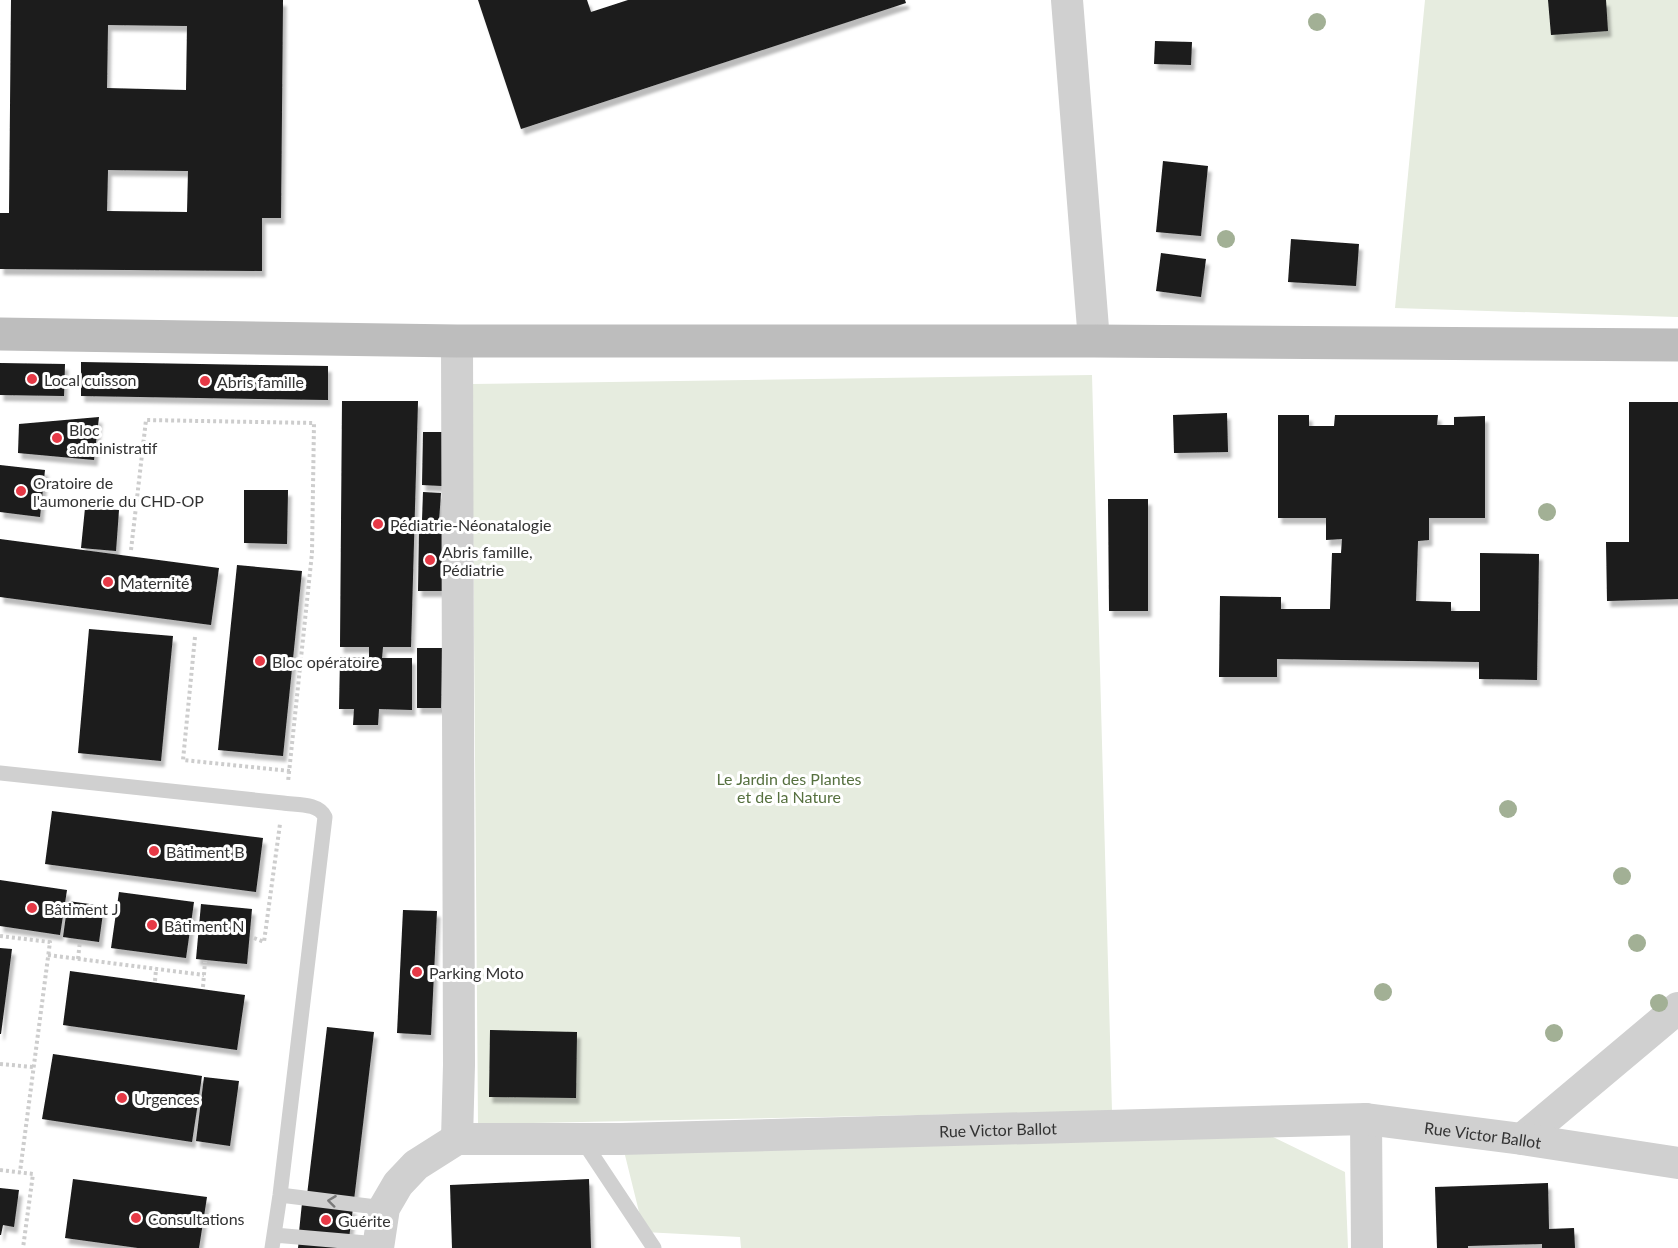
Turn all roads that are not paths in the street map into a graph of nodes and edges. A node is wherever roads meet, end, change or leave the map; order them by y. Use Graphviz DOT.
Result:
graph roads {
  1 [pos="1067,0"];
  2 [pos="0,334"];
  3 [pos="457,341"];
  4 [pos="1094,342"];
  5 [pos="1678,345"];
  6 [pos="0,772"];
  7 [pos="1678,1008"];
  8 [pos="1366,1119"];
  9 [pos="581,1138"];
  10 [pos="457,1139"];
  11 [pos="1522,1139"];
  12 [pos="1678,1163"];
  13 [pos="280,1195"];
  14 [pos="384,1208"];
  15 [pos="273,1241"];
  16 [pos="378,1246"];
  17 [pos="654,1248"];
  18 [pos="1367,1248"];
  1 -- 4 [label="street"];
  2 -- 3 [label="main road"];
  3 -- 4 [label="main road"];
  3 -- 10 [label="street"];
  4 -- 5 [label="main road"];
  6 -- 13 [label="lane"];
  7 -- 11 [label="street"];
  8 -- 9 [label="street, Rue Victor Ballot"];
  8 -- 11 [label="street, Rue Victor Ballot"];
  8 -- 18 [label="street"];
  9 -- 10 [label="street, Rue Victor Ballot"];
  9 -- 17 [label="lane"];
  10 -- 14 [label="street"];
  11 -- 12 [label="street, Rue Victor Ballot"];
  14 -- 13 [label="lane, one-way"];
  13 -- 15 [label="lane"];
  14 -- 16 [label="street"];
  15 -- 16 [label="lane"];
}
